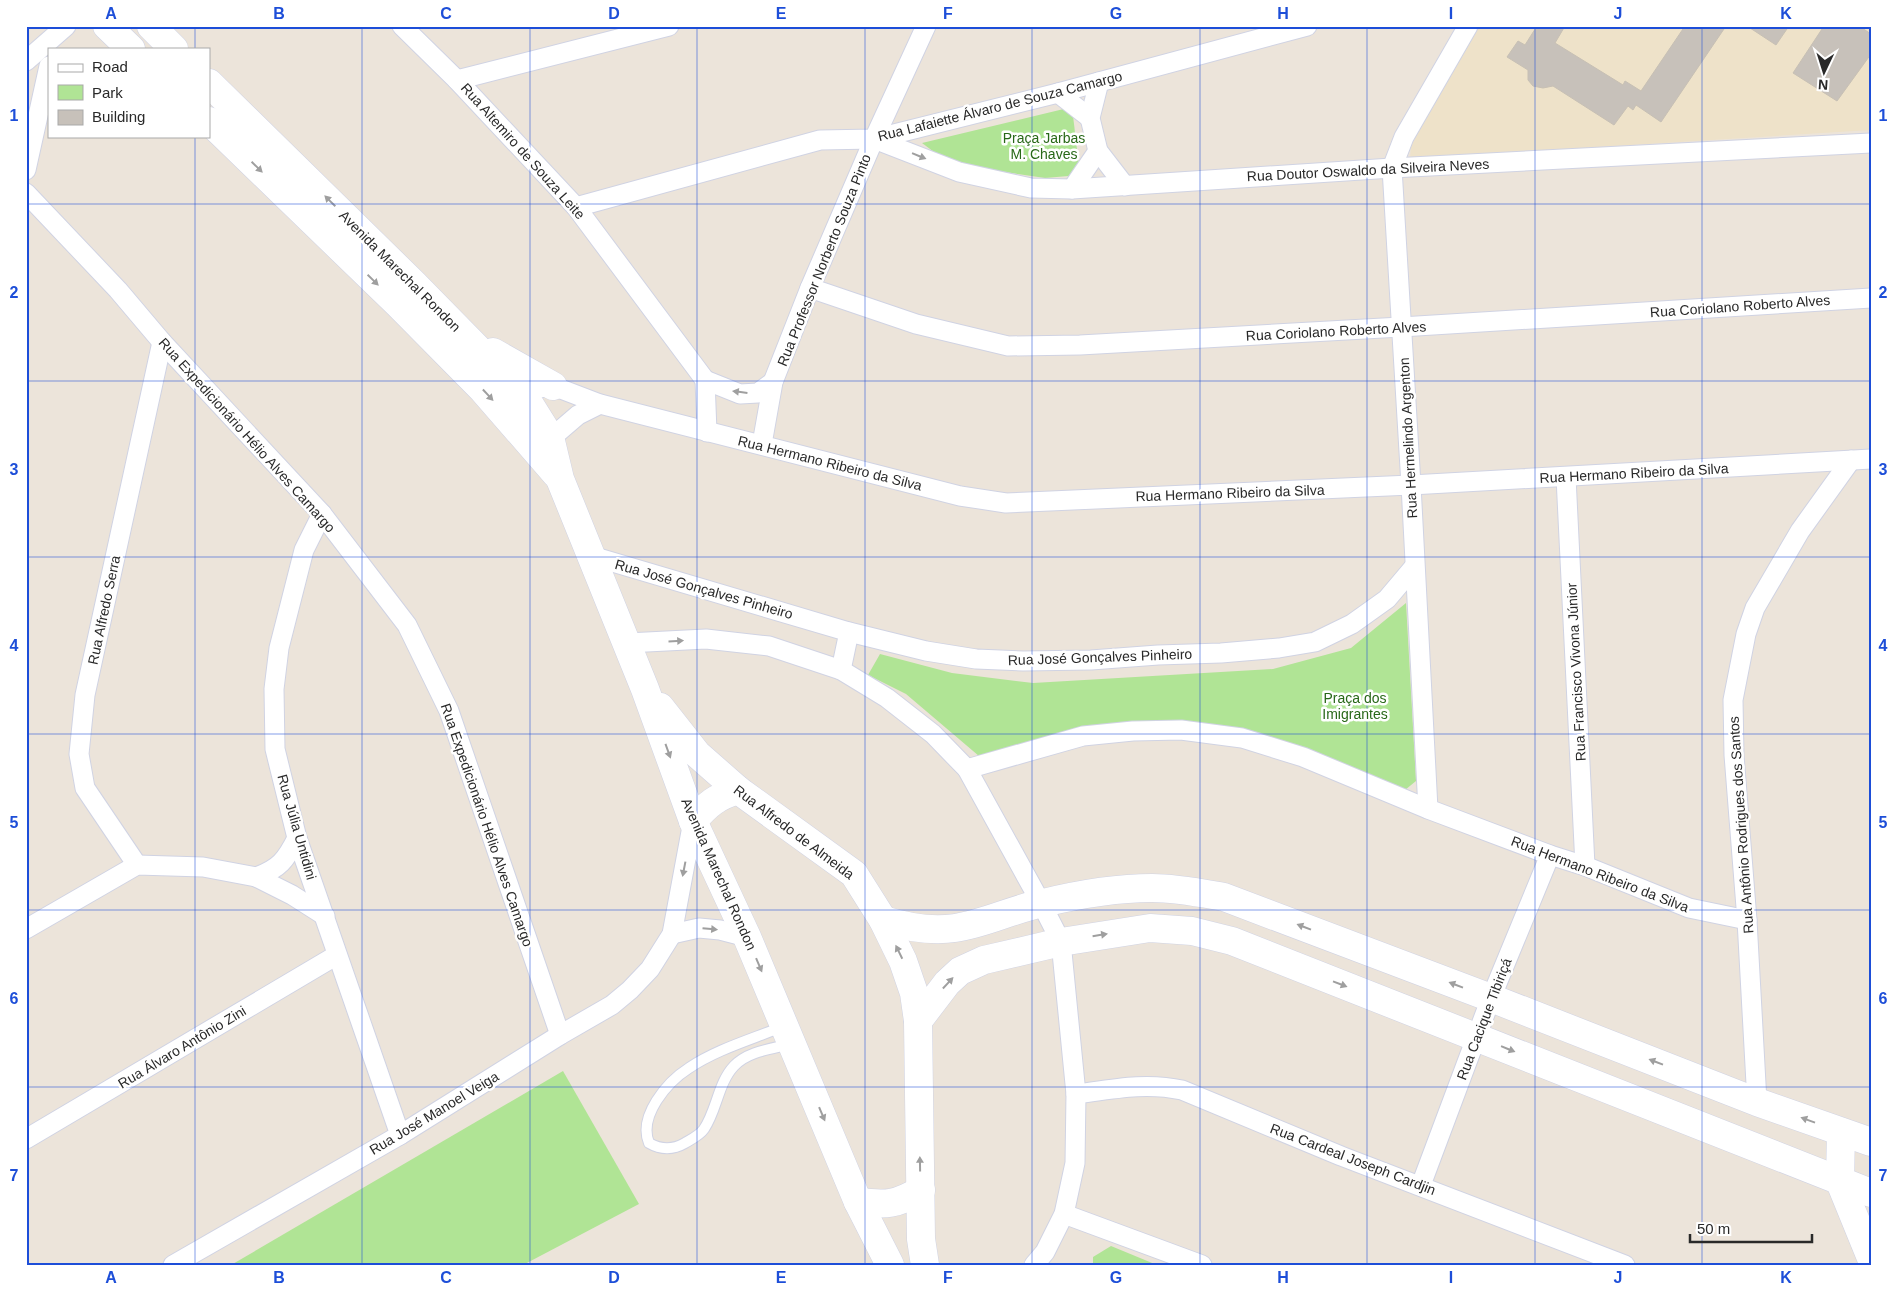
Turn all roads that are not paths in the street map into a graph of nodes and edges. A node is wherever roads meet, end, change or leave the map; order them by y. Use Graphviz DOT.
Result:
graph roads {
  1 [pos="107,26"];
  2 [pos="151,26"];
  3 [pos="402,26"];
  4 [pos="669,26"];
  5 [pos="926,26"];
  6 [pos="1307,26"];
  7 [pos="1468,26"];
  8 [pos="58,37"];
  9 [pos="130,48"];
  10 [pos="173,48"];
  11 [pos="26,61"];
  12 [pos="48,71"];
  13 [pos="457,80"];
  14 [pos="1099,82"];
  15 [pos="210,83"];
  16 [pos="1058,93"];
  17 [pos="244,117"];
  18 [pos="1090,118"];
  19 [pos="218,129"];
  20 [pos="874,138"];
  21 [pos="1871,143"];
  22 [pos="1098,152"];
  23 [pos="1392,168"];
  24 [pos="26,170"];
  25 [pos="1125,186"];
  26 [pos="1072,189"];
  27 [pos="26,194"];
  28 [pos="576,207"];
  29 [pos="810,288"];
  30 [pos="406,294"];
  31 [pos="1871,298"];
  32 [pos="1401,328"];
  33 [pos="466,337"];
  34 [pos="162,342"];
  35 [pos="705,380"];
  36 [pos="774,382"];
  37 [pos="553,386"];
  38 [pos="600,404"];
  39 [pos="515,406"];
  40 [pos="707,432"];
  41 [pos="544,444"];
  42 [pos="762,444"];
  43 [pos="1871,459"];
  44 [pos="1852,460"];
  45 [pos="1566,477"];
  46 [pos="1411,486"];
  47 [pos="322,514"];
  48 [pos="592,556"];
  49 [pos="1414,567"];
  50 [pos="849,632"];
  51 [pos="627,643"];
  52 [pos="841,670"];
  53 [pos="645,689"];
  54 [pos="967,769"];
  55 [pos="738,790"];
  56 [pos="1428,808"];
  57 [pos="693,821"];
  58 [pos="297,838"];
  59 [pos="1550,855"];
  60 [pos="137,865"];
  61 [pos="1585,866"];
  62 [pos="256,877"];
  63 [pos="1041,903"];
  64 [pos="324,916"];
  65 [pos="883,920"];
  66 [pos="1747,920"];
  67 [pos="26,929"];
  68 [pos="672,934"];
  69 [pos="747,937"];
  70 [pos="1060,942"];
  71 [pos="337,956"];
  72 [pos="1491,998"];
  73 [pos="918,1021"];
  74 [pos="560,1035"];
  75 [pos="788,1035"];
  76 [pos="1476,1037"];
  77 [pos="1076,1094"];
  78 [pos="1757,1102"];
  79 [pos="1841,1132"];
  80 [pos="400,1134"];
  81 [pos="26,1139"];
  82 [pos="1871,1142"];
  83 [pos="1840,1182"];
  84 [pos="1420,1185"];
  85 [pos="921,1190"];
  86 [pos="1871,1193"];
  87 [pos="858,1202"];
  88 [pos="1064,1214"];
  89 [pos="1871,1258"];
  90 [pos="1045,1260"];
  91 [pos="174,1265"];
  92 [pos="890,1265"];
  93 [pos="924,1265"];
  94 [pos="1202,1265"];
  95 [pos="1625,1265"];
  1 -- 9 [label="street"];
  2 -- 10 [label="street"];
  3 -- 13 [label="street, Rua Altemiro de Souza Leite"];
  4 -- 13 [label="street"];
  5 -- 20 [label="street, Rua Professor Norberto Souza Pinto"];
  6 -- 14 [label="street, Rua Lafaiette Álvaro de Souza Camargo"];
  7 -- 23 [label="street, Rua Hermelindo Argenton"];
  8 -- 11 [label="street"];
  12 -- 24 [label="street"];
  13 -- 28 [label="street, Rua Altemiro de Souza Leite"];
  14 -- 16 [label="street, Rua Lafaiette Álvaro de Souza Camargo"];
  14 -- 18 [label="street"];
  15 -- 17 [label="street, Avenida Marechal Rondon"];
  16 -- 18 [label="street"];
  16 -- 20 [label="street, Rua Lafaiette Álvaro de Souza Camargo"];
  17 -- 19 [label="street"];
  30 -- 17 [label="street, Avenida Marechal Rondon, one-way"];
  18 -- 22 [label="street"];
  19 -- 30 [label="street, Avenida Marechal Rondon, one-way"];
  20 -- 26 [label="street, Rua Doutor Oswaldo da Silveira Neves, one-way"];
  20 -- 28 [label="street, Rua Lafaiette Álvaro de Souza Camargo"];
  20 -- 29 [label="street, Rua Professor Norberto Souza Pinto"];
  21 -- 23 [label="street, Rua Doutor Oswaldo da Silveira Neves"];
  22 -- 25 [label="street"];
  22 -- 26 [label="street"];
  23 -- 25 [label="street, Rua Doutor Oswaldo da Silveira Neves"];
  23 -- 32 [label="street, Rua Hermelindo Argenton"];
  25 -- 26 [label="street, Rua Doutor Oswaldo da Silveira Neves"];
  27 -- 34 [label="street, Rua Expedicionário Hélio Alves Camargo"];
  28 -- 35 [label="street, Rua Altemiro de Souza Leite"];
  29 -- 32 [label="street, Rua Coriolano Roberto Alves"];
  29 -- 36 [label="street, Rua Professor Norberto Souza Pinto"];
  30 -- 33 [label="street, Avenida Marechal Rondon"];
  30 -- 39 [label="street, Avenida Marechal Rondon, one-way"];
  31 -- 32 [label="street, Rua Coriolano Roberto Alves"];
  32 -- 46 [label="street, Rua Hermelindo Argenton"];
  33 -- 37 [label="street"];
  33 -- 39 [label="street, Avenida Marechal Rondon"];
  34 -- 47 [label="street, Rua Expedicionário Hélio Alves Camargo"];
  34 -- 60 [label="street, Rua Alfredo Serra"];
  36 -- 35 [label="street, one-way"];
  35 -- 40 [label="street"];
  36 -- 42 [label="street, Rua Professor Norberto Souza Pinto"];
  37 -- 38 [label="street, Rua Hermano Ribeiro da Silva"];
  37 -- 39 [label="street"];
  38 -- 40 [label="street, Rua Hermano Ribeiro da Silva"];
  38 -- 41 [label="street"];
  39 -- 41 [label="street, Avenida Marechal Rondon"];
  40 -- 42 [label="street, Rua Hermano Ribeiro da Silva"];
  41 -- 48 [label="street, Avenida Marechal Rondon"];
  42 -- 46 [label="street, Rua Hermano Ribeiro da Silva"];
  43 -- 44 [label="street, Rua Hermano Ribeiro da Silva"];
  44 -- 45 [label="street, Rua Hermano Ribeiro da Silva"];
  44 -- 66 [label="street, Rua Antônio Rodrigues dos Santos"];
  45 -- 46 [label="street, Rua Hermano Ribeiro da Silva"];
  45 -- 61 [label="street, Rua Francisco Vivona Júnior"];
  46 -- 49 [label="street, Rua Hermelindo Argenton"];
  47 -- 58 [label="street, Rua Júlia Untidini"];
  47 -- 74 [label="street, Rua Expedicionário Hélio Alves Camargo"];
  48 -- 50 [label="street, Rua José Gonçalves Pinheiro"];
  48 -- 51 [label="street, Avenida Marechal Rondon"];
  49 -- 50 [label="street, Rua José Gonçalves Pinheiro"];
  49 -- 56 [label="street, Rua Hermelindo Argenton"];
  50 -- 52 [label="street"];
  51 -- 52 [label="street, one-way"];
  51 -- 53 [label="street, Avenida Marechal Rondon"];
  52 -- 54 [label="street"];
  53 -- 55 [label="street, Rua Alfredo de Almeida"];
  53 -- 57 [label="street, Avenida Marechal Rondon, one-way"];
  54 -- 56 [label="street, Rua Hermano Ribeiro da Silva"];
  54 -- 63 [label="street"];
  55 -- 57 [label="street"];
  55 -- 65 [label="street, Rua Alfredo de Almeida"];
  56 -- 59 [label="street, Rua Hermano Ribeiro da Silva"];
  57 -- 68 [label="street, Rua José Manoel Veiga, one-way"];
  57 -- 69 [label="street, Avenida Marechal Rondon"];
  58 -- 62 [label="street"];
  58 -- 64 [label="street, Rua Júlia Untidini"];
  59 -- 61 [label="street, Rua Hermano Ribeiro da Silva"];
  59 -- 72 [label="street, Rua Cacique Tibiriçá"];
  60 -- 62 [label="street"];
  60 -- 67 [label="street"];
  61 -- 66 [label="street, Rua Hermano Ribeiro da Silva"];
  62 -- 64 [label="street"];
  63 -- 65 [label="street"];
  63 -- 70 [label="street"];
  72 -- 63 [label="street, one-way"];
  64 -- 71 [label="street, Rua Júlia Untidini"];
  73 -- 65 [label="street, Rua Alfredo de Almeida, one-way"];
  66 -- 78 [label="street, Rua Antônio Rodrigues dos Santos"];
  68 -- 69 [label="street, one-way"];
  68 -- 74 [label="street, Rua José Manoel Veiga"];
  69 -- 75 [label="street, Avenida Marechal Rondon, one-way"];
  73 -- 70 [label="street, one-way"];
  70 -- 76 [label="street, one-way"];
  70 -- 77 [label="street"];
  71 -- 80 [label="street, Rua Júlia Untidini"];
  71 -- 81 [label="street, Rua Álvaro Antônio Zini"];
  72 -- 76 [label="street, Rua Cacique Tibiriçá"];
  78 -- 72 [label="street, one-way"];
  85 -- 73 [label="street, Rua Alfredo de Almeida, one-way"];
  74 -- 80 [label="street, Rua José Manoel Veiga"];
  75 -- 75 [label="lane"];
  75 -- 87 [label="street, Avenida Marechal Rondon, one-way"];
  76 -- 83 [label="street, one-way"];
  76 -- 84 [label="street, Rua Cacique Tibiriçá"];
  77 -- 84 [label="street, Rua Cardeal Joseph Cardjin"];
  77 -- 88 [label="street"];
  79 -- 78 [label="street, one-way"];
  79 -- 82 [label="street"];
  79 -- 83 [label="street"];
  80 -- 91 [label="street, Rua José Manoel Veiga"];
  83 -- 86 [label="street"];
  83 -- 89 [label="street"];
  84 -- 95 [label="street, Rua Cardeal Joseph Cardjin"];
  85 -- 87 [label="street"];
  85 -- 93 [label="street, Rua Alfredo de Almeida"];
  87 -- 92 [label="street, Avenida Marechal Rondon"];
  88 -- 90 [label="street"];
  88 -- 94 [label="street"];
}
